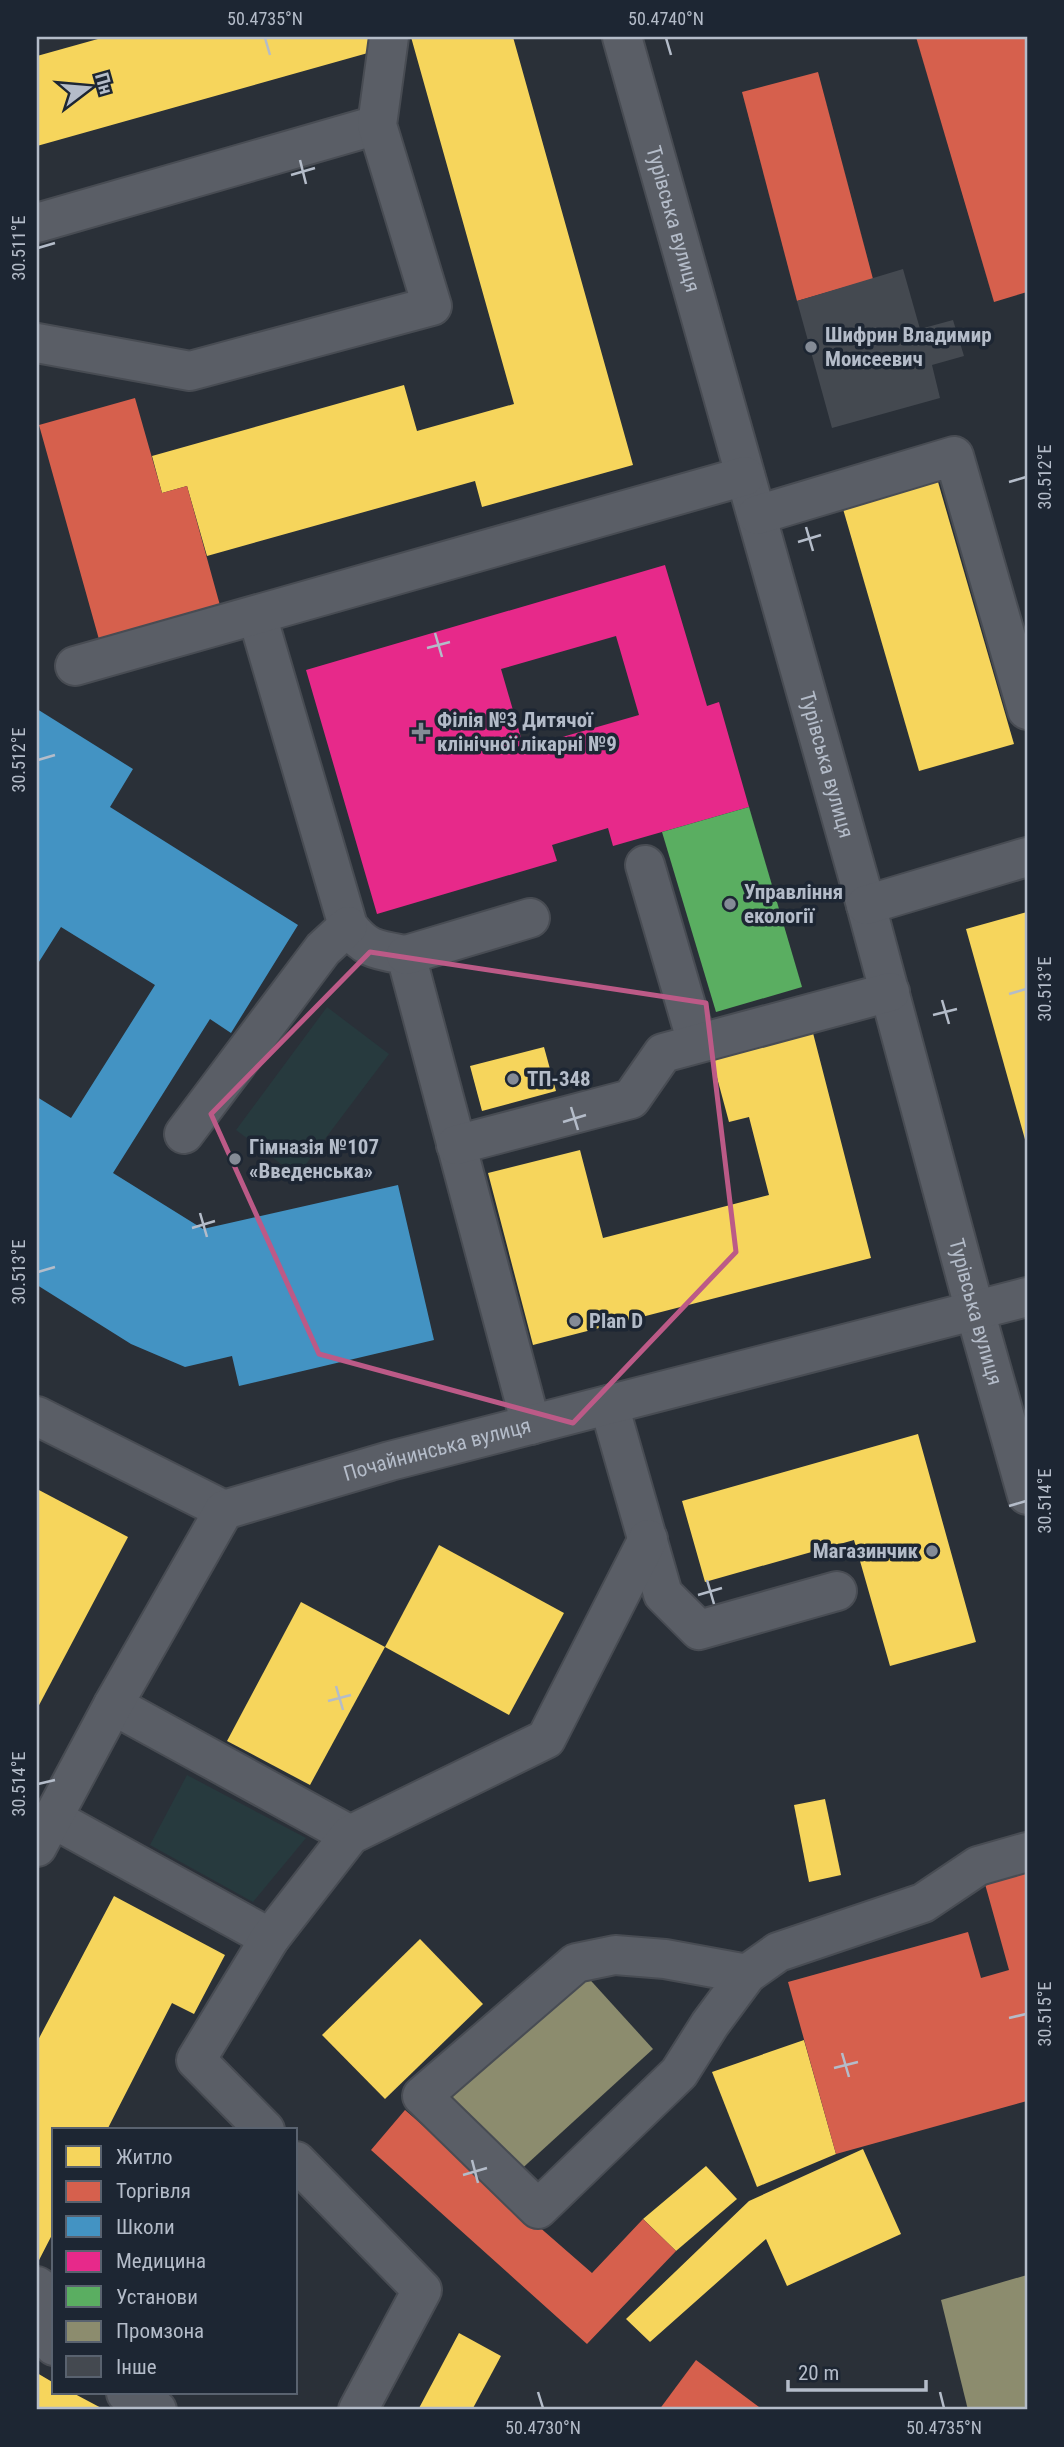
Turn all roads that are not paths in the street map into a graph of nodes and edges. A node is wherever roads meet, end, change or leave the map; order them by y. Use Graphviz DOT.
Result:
graph roads {
  1 [pos="389,37"];
  2 [pos="622,37"];
  3 [pos="377,125"];
  4 [pos="37,223"];
  5 [pos="37,343"];
  6 [pos="745,476"];
  7 [pos="757,515"];
  8 [pos="1012,597"];
  9 [pos="257,615"];
  10 [pos="75,666"];
  11 [pos="1027,710"];
  12 [pos="1027,857"];
  13 [pos="645,865"];
  14 [pos="866,905"];
  15 [pos="530,918"];
  16 [pos="348,926"];
  17 [pos="405,955"];
  18 [pos="890,992"];
  19 [pos="697,1043"];
  20 [pos="184,1134"];
  21 [pos="456,1145"];
  22 [pos="1027,1297"];
  23 [pos="975,1311"];
  24 [pos="609,1405"];
  25 [pos="37,1416"];
  26 [pos="531,1424"];
  27 [pos="1027,1495"];
  28 [pos="224,1510"];
  29 [pos="648,1538"];
  30 [pos="837,1591"];
  31 [pos="113,1705"];
  32 [pos="44,1833"];
  33 [pos="350,1835"];
  34 [pos="1027,1852"];
  35 [pos="270,1938"];
  36 [pos="747,1974"];
  37 [pos="263,2128"];
  38 [pos="298,2163"];
  39 [pos="37,2286"];
  40 [pos="52,2342"];
  41 [pos="128,2394"];
  42 [pos="158,2410"];
  43 [pos="358,2410"];
  1 -- 3 [label="street"];
  2 -- 6 [label="street, Турівська вулиця"];
  3 -- 4 [label="street"];
  3 -- 5 [label="street"];
  6 -- 7 [label="street, Турівська вулиця"];
  6 -- 9 [label="street"];
  7 -- 8 [label="street"];
  7 -- 14 [label="street, Турівська вулиця"];
  8 -- 11 [label="street"];
  9 -- 10 [label="street"];
  9 -- 16 [label="street"];
  12 -- 14 [label="street"];
  13 -- 19 [label="street"];
  14 -- 18 [label="street, Турівська вулиця"];
  15 -- 17 [label="street"];
  16 -- 17 [label="street"];
  16 -- 20 [label="street"];
  17 -- 21 [label="street"];
  18 -- 19 [label="street"];
  18 -- 23 [label="street, Турівська вулиця"];
  19 -- 21 [label="street"];
  21 -- 26 [label="street"];
  22 -- 23 [label="street, Почайнинська вулиця"];
  23 -- 24 [label="street, Почайнинська вулиця"];
  23 -- 27 [label="street, Турівська вулиця"];
  24 -- 26 [label="street, Почайнинська вулиця"];
  24 -- 29 [label="street"];
  25 -- 28 [label="street"];
  26 -- 28 [label="street, Почайнинська вулиця"];
  28 -- 31 [label="street"];
  29 -- 30 [label="street"];
  29 -- 33 [label="street"];
  31 -- 32 [label="street"];
  31 -- 33 [label="street"];
  32 -- 35 [label="street"];
  33 -- 35 [label="street"];
  34 -- 36 [label="street"];
  35 -- 37 [label="street"];
  36 -- 36 [label="street"];
  38 -- 43 [label="street"];
  39 -- 40 [label="street"];
  41 -- 42 [label="street"];
}
